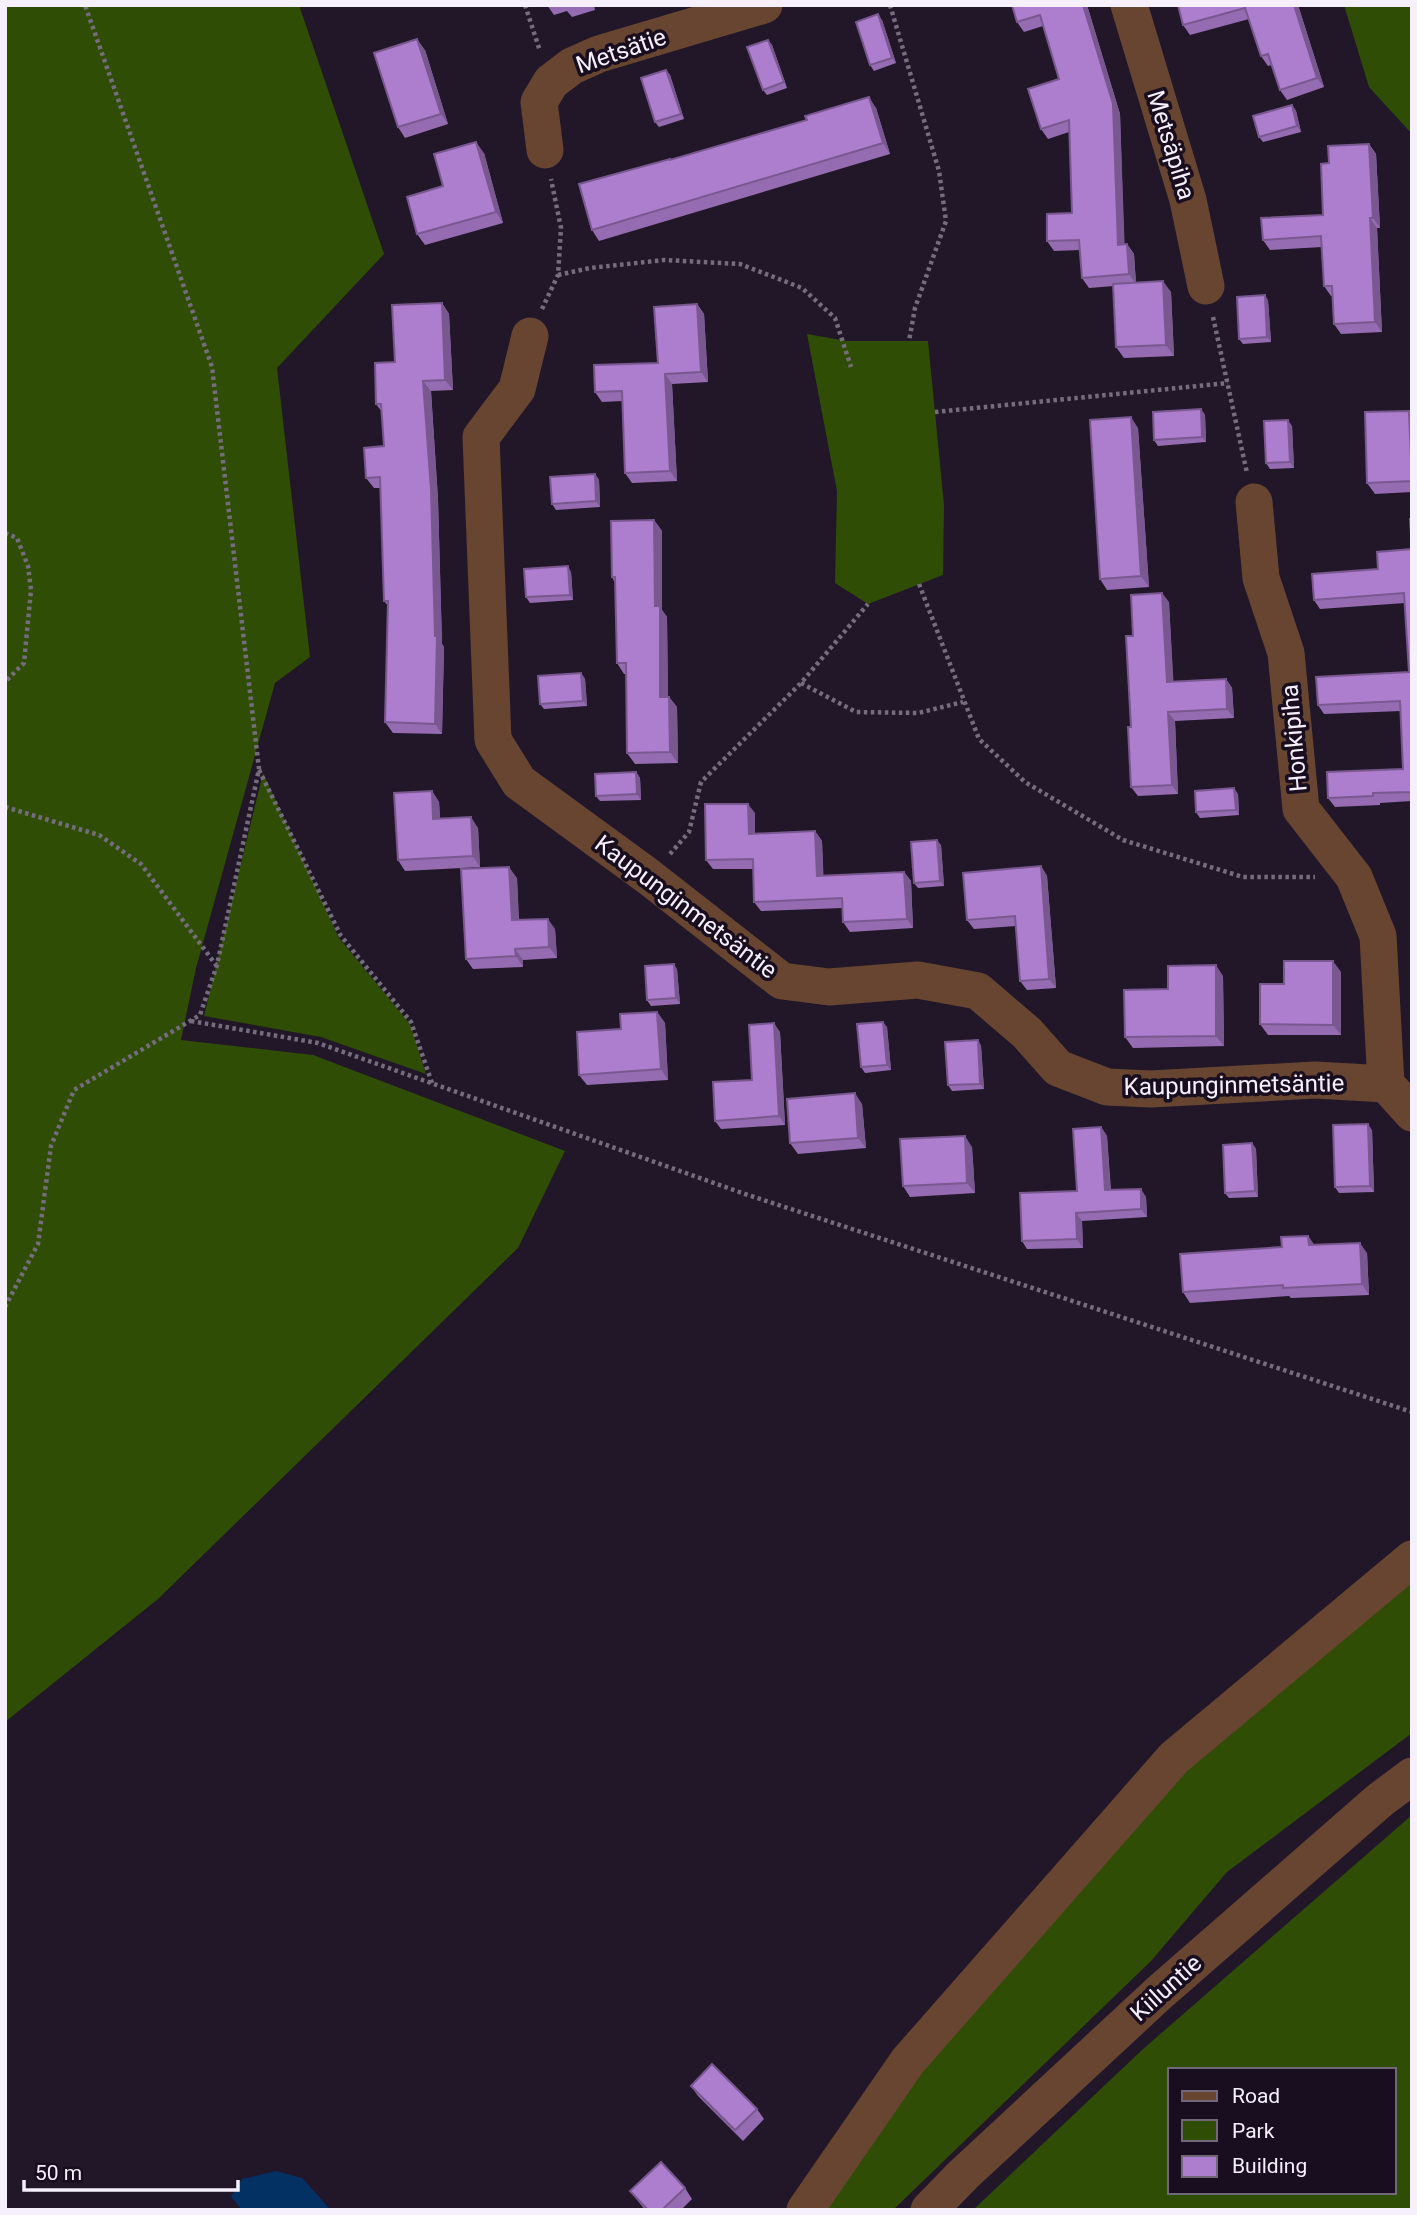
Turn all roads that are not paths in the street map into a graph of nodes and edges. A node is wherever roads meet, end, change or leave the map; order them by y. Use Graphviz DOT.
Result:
graph roads {
  1 [pos="764,5"];
  2 [pos="1129,5"];
  3 [pos="545,150"];
  4 [pos="1206,286"];
  5 [pos="530,336"];
  6 [pos="1254,502"];
  7 [pos="1386,1084"];
  8 [pos="1412,1112"];
  9 [pos="1412,1559"];
  10 [pos="1412,1776"];
  11 [pos="805,2210"];
  12 [pos="929,2210"];
  1 -- 3 [label="street, Metsätie"];
  2 -- 4 [label="street, Metsäpiha"];
  5 -- 7 [label="street, Kaupunginmetsäntie"];
  6 -- 7 [label="street, Honkipiha"];
  7 -- 8 [label="street"];
  9 -- 11 [label="street"];
  10 -- 12 [label="street, Kiiluntie"];
}
